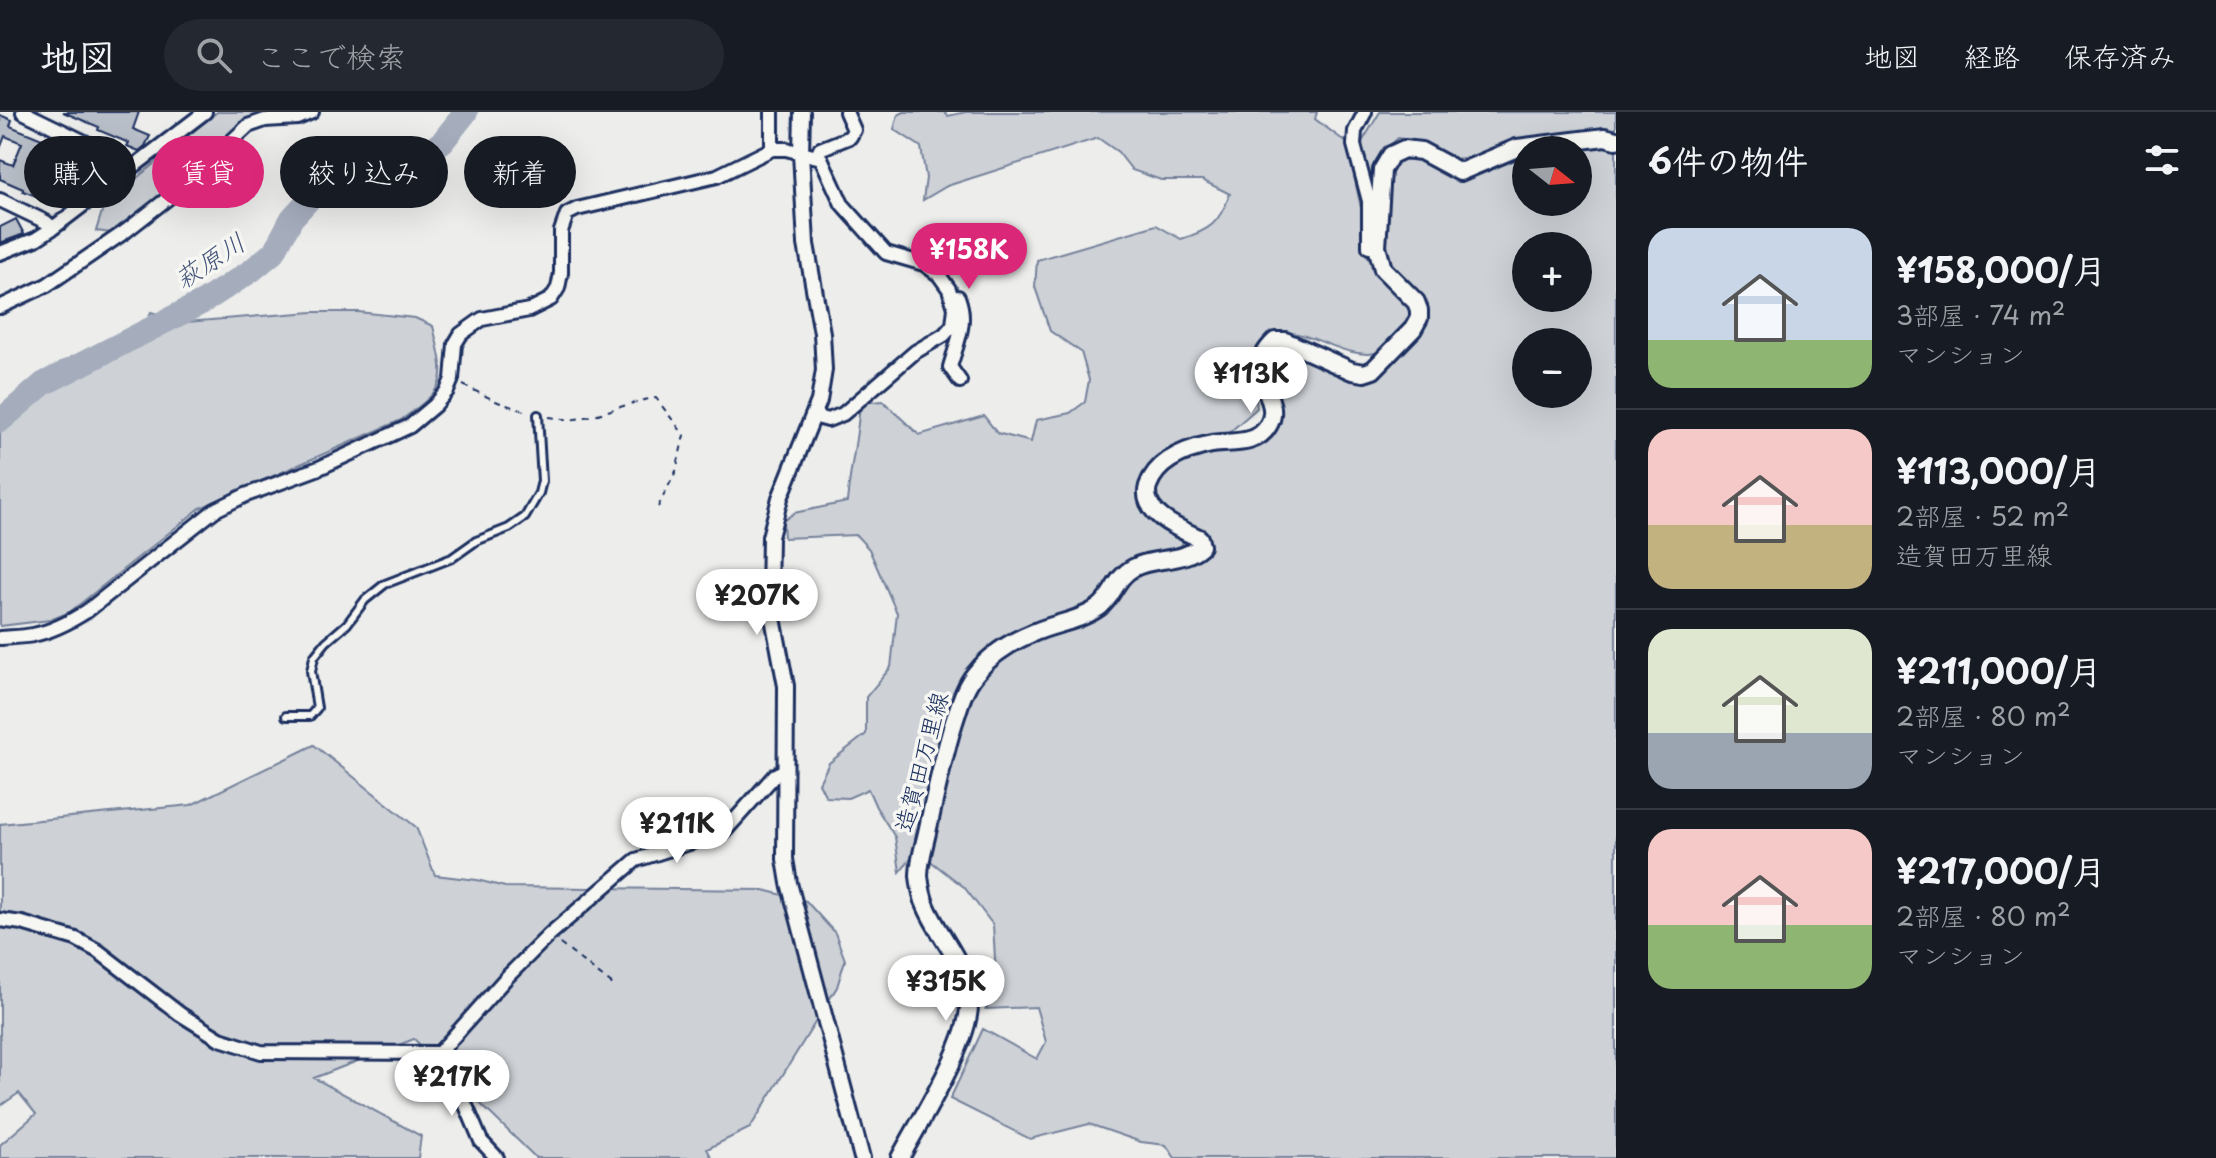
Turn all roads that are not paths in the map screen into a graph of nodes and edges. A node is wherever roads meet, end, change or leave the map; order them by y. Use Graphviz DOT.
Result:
graph roads {
  1 [pos="23,112"];
  2 [pos="205,112"];
  3 [pos="312,112"];
  4 [pos="772,112"];
  5 [pos="802,112"];
  6 [pos="846,112"];
  7 [pos="1365,112"];
  8 [pos="72,136"];
  9 [pos="1616,140"];
  10 [pos="772,149"];
  11 [pos="801,153"];
  12 [pos="817,156"];
  13 [pos="136,163"];
  14 [pos="0,200"];
  15 [pos="79,208"];
  16 [pos="53,228"];
  17 [pos="1377,247"];
  18 [pos="0,253"];
  19 [pos="949,289"];
  20 [pos="0,307"];
  21 [pos="960,381"];
  22 [pos="538,415"];
  23 [pos="813,416"];
  24 [pos="0,638"];
  25 [pos="286,716"];
  26 [pos="785,770"];
  27 [pos="0,920"];
  28 [pos="439,1053"];
  29 [pos="497,1158"];
  30 [pos="862,1158"];
  31 [pos="900,1158"];
  1 -- 8 [label="street"];
  2 -- 13 [label="street"];
  3 -- 20 [label="street"];
  4 -- 10 [label="street"];
  5 -- 11 [label="street"];
  6 -- 12 [label="street"];
  7 -- 17 [label="street"];
  9 -- 17 [label="main road"];
  10 -- 11 [label="street"];
  10 -- 24 [label="street"];
  11 -- 12 [label="street"];
  11 -- 23 [label="street"];
  12 -- 19 [label="street"];
  14 -- 16 [label="street"];
  15 -- 16 [label="street"];
  16 -- 18 [label="street"];
  17 -- 31 [label="main road, 造賀田万里線"];
  19 -- 21 [label="street"];
  19 -- 23 [label="street"];
  22 -- 25 [label="lane"];
  23 -- 26 [label="street"];
  26 -- 28 [label="street"];
  26 -- 30 [label="street"];
  27 -- 28 [label="street"];
  28 -- 29 [label="street"];
}
